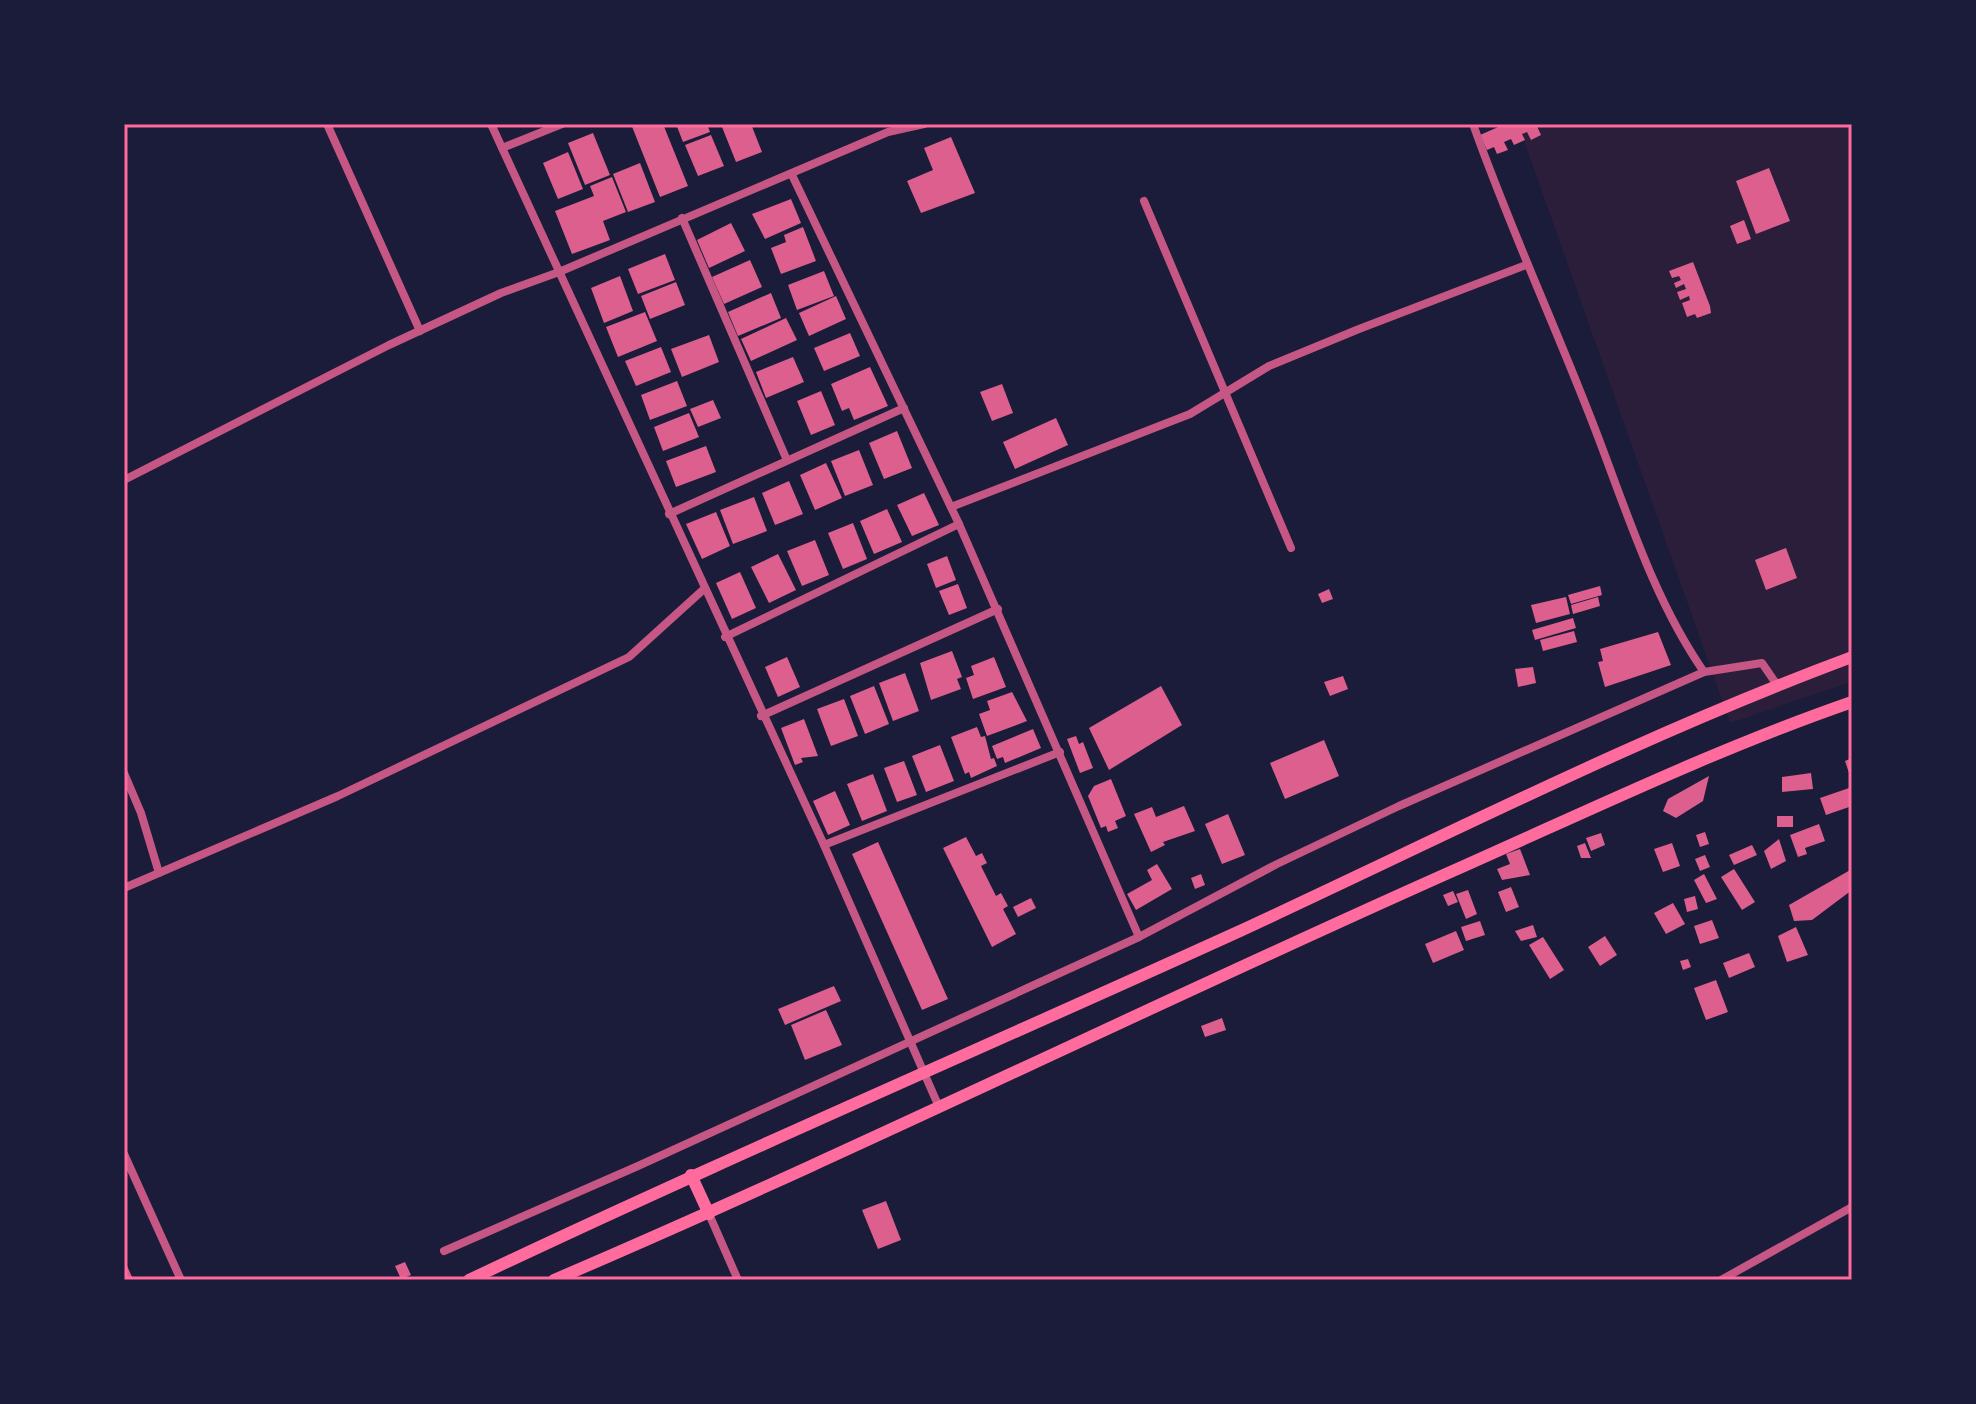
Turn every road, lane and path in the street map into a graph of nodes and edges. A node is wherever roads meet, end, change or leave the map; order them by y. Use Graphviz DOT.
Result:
graph roads {
  1 [pos="328,124"];
  2 [pos="491,124"];
  3 [pos="562,124"];
  4 [pos="924,124"];
  5 [pos="1473,124"];
  6 [pos="502,148"];
  7 [pos="792,175"];
  8 [pos="1144,201"];
  9 [pos="682,218"];
  10 [pos="1526,265"];
  11 [pos="559,272"];
  12 [pos="420,331"];
  13 [pos="1223,394"];
  14 [pos="904,408"];
  15 [pos="786,458"];
  16 [pos="124,480"];
  17 [pos="951,507"];
  18 [pos="669,514"];
  19 [pos="959,524"];
  20 [pos="1291,548"];
  21 [pos="704,589"];
  22 [pos="998,609"];
  23 [pos="725,637"];
  24 [pos="1852,657"];
  25 [pos="1704,672"];
  26 [pos="1777,685"];
  27 [pos="1852,702"];
  28 [pos="761,716"];
  29 [pos="1060,752"];
  30 [pos="124,773"];
  31 [pos="824,845"];
  32 [pos="159,873"];
  33 [pos="124,888"];
  34 [pos="1139,937"];
  35 [pos="909,1040"];
  36 [pos="923,1072"];
  37 [pos="939,1107"];
  38 [pos="124,1154"];
  39 [pos="691,1175"];
  40 [pos="1852,1207"];
  41 [pos="709,1214"];
  42 [pos="444,1251"];
  43 [pos="181,1280"];
  44 [pos="469,1280"];
  45 [pos="554,1280"];
  46 [pos="738,1280"];
  47 [pos="1721,1280"];
  1 -- 12 [label="street"];
  2 -- 6 [label="street"];
  3 -- 6 [label="street"];
  4 -- 7 [label="street"];
  5 -- 10 [label="street"];
  6 -- 11 [label="street"];
  7 -- 9 [label="street"];
  7 -- 14 [label="street"];
  8 -- 13 [label="street"];
  9 -- 11 [label="street"];
  9 -- 15 [label="street"];
  10 -- 13 [label="street"];
  10 -- 25 [label="street"];
  11 -- 12 [label="street"];
  11 -- 18 [label="street"];
  12 -- 16 [label="street"];
  13 -- 17 [label="street"];
  13 -- 20 [label="street"];
  14 -- 15 [label="street"];
  14 -- 17 [label="street"];
  15 -- 18 [label="street"];
  17 -- 19 [label="street"];
  18 -- 21 [label="street"];
  19 -- 22 [label="street"];
  19 -- 23 [label="street"];
  21 -- 23 [label="street"];
  21 -- 32 [label="street"];
  22 -- 28 [label="street"];
  22 -- 29 [label="street"];
  23 -- 28 [label="street"];
  24 -- 26 [label="main road"];
  25 -- 26 [label="street"];
  25 -- 34 [label="street"];
  26 -- 36 [label="main road"];
  27 -- 37 [label="main road"];
  28 -- 31 [label="street"];
  29 -- 31 [label="street"];
  29 -- 34 [label="street"];
  30 -- 32 [label="street"];
  31 -- 35 [label="street"];
  32 -- 33 [label="street"];
  34 -- 35 [label="street"];
  35 -- 36 [label="street"];
  35 -- 42 [label="street"];
  36 -- 37 [label="street"];
  36 -- 39 [label="main road"];
  37 -- 41 [label="main road"];
  38 -- 43 [label="street"];
  39 -- 41 [label="main road"];
  39 -- 44 [label="main road"];
  40 -- 47 [label="street"];
  41 -- 45 [label="main road"];
  41 -- 46 [label="street"];
}
